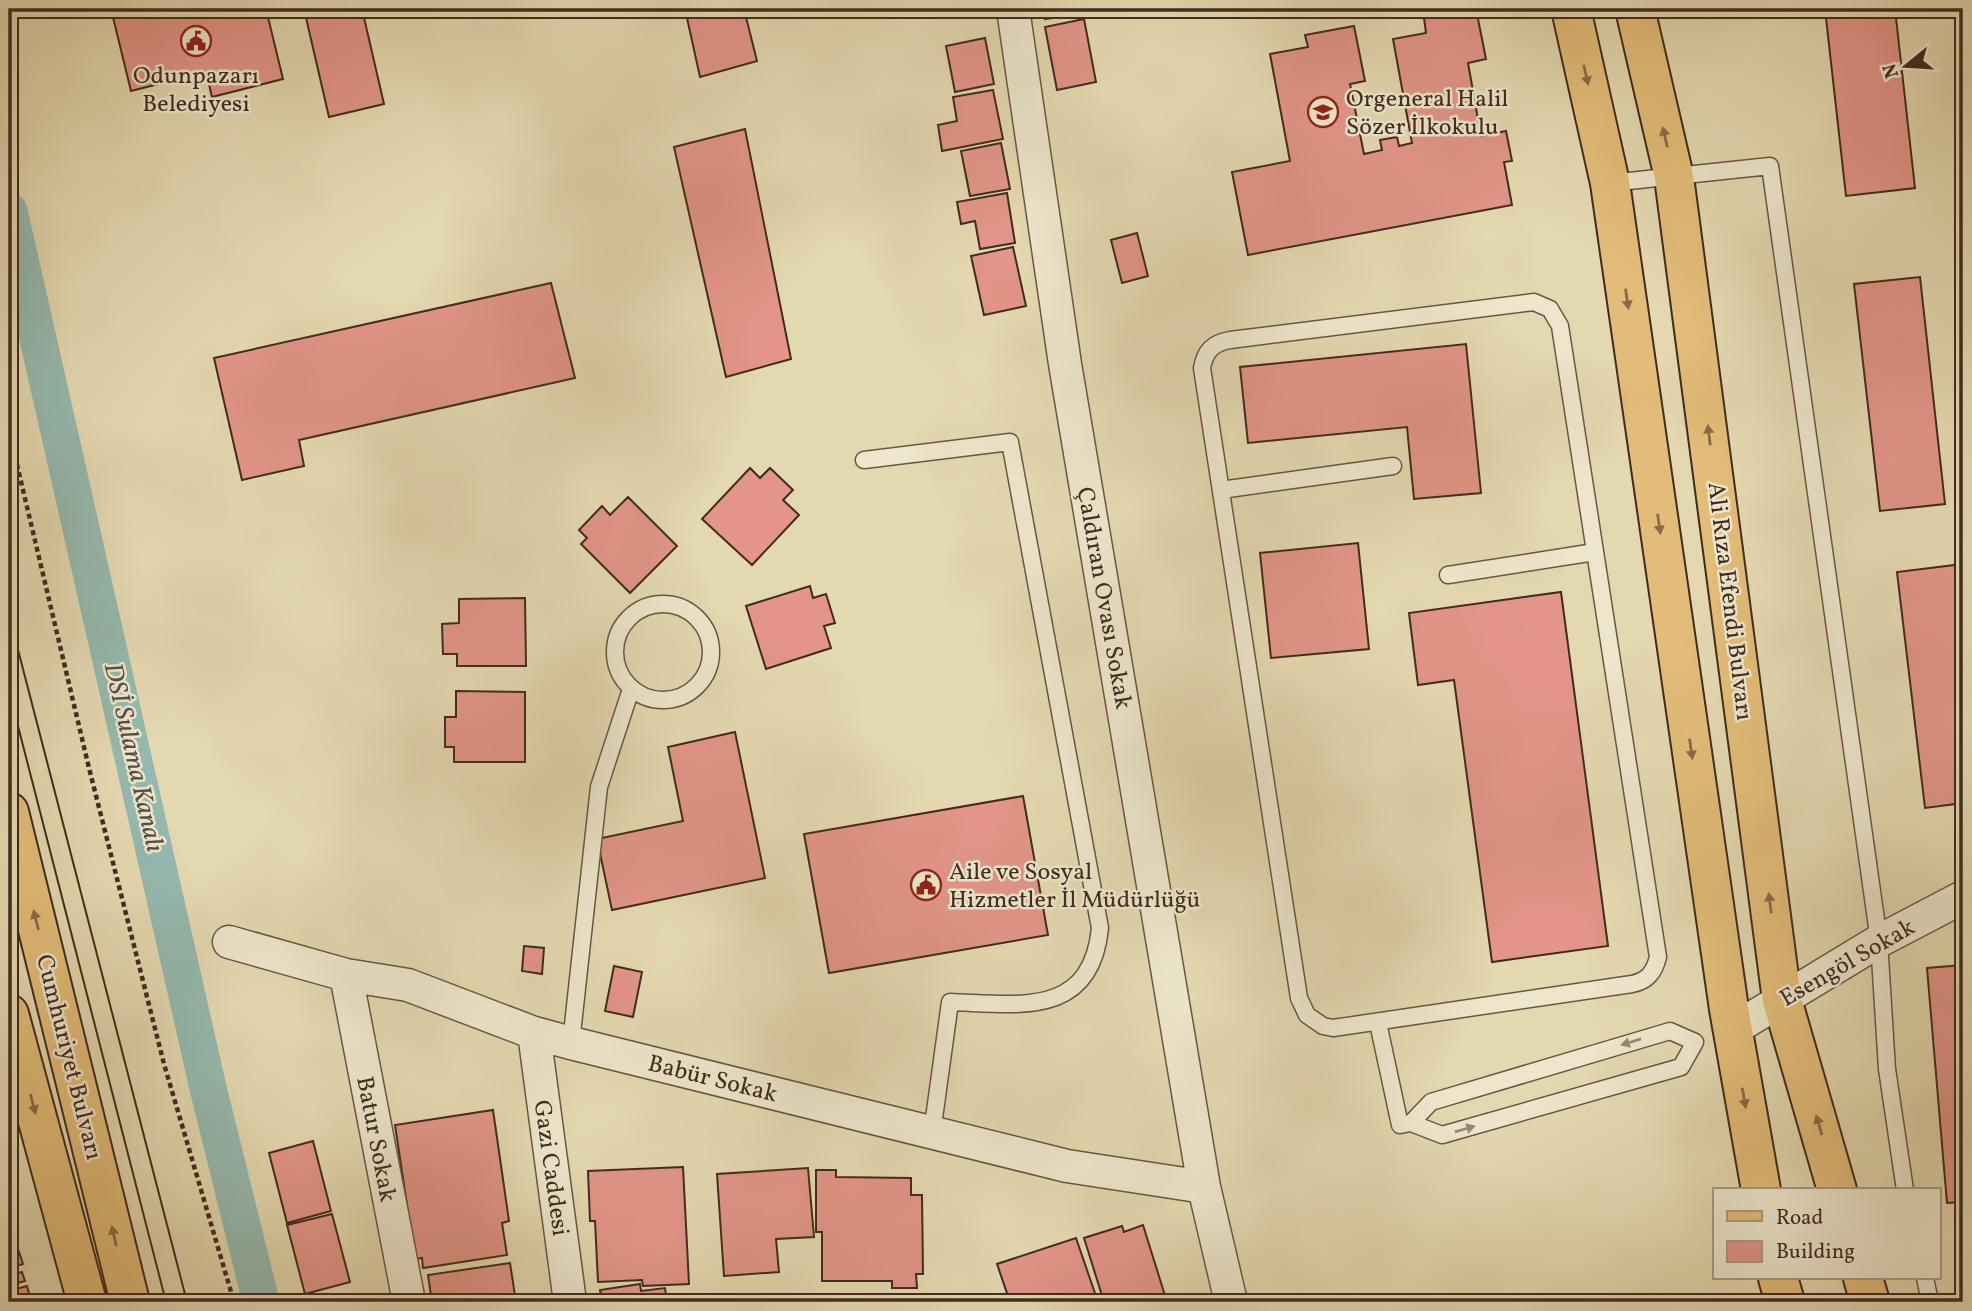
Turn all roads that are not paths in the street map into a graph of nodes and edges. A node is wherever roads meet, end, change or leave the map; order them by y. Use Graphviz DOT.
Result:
graph roads {
  1 [pos="1013,9"];
  2 [pos="1571,9"];
  3 [pos="1635,9"];
  4 [pos="1674,177"];
  5 [pos="1610,183"];
  6 [pos="864,460"];
  7 [pos="1393,466"];
  8 [pos="1221,490"];
  9 [pos="1595,552"];
  10 [pos="1448,575"];
  11 [pos="631,689"];
  12 [pos="9,812"];
  13 [pos="1963,897"];
  14 [pos="1879,941"];
  15 [pos="229,942"];
  16 [pos="346,975"];
  17 [pos="1782,1000"];
  18 [pos="9,1014"];
  19 [pos="1378,1023"];
  20 [pos="1732,1030"];
  21 [pos="534,1033"];
  22 [pos="572,1043"];
  23 [pos="1406,1124"];
  24 [pos="932,1133"];
  25 [pos="1204,1187"];
  26 [pos="1761,1188"];
  27 [pos="1837,1188"];
  28 [pos="1905,1188"];
  29 [pos="1779,1280"];
  30 [pos="1864,1280"];
  31 [pos="1925,1280"];
  32 [pos="86,1302"];
  33 [pos="130,1302"];
  34 [pos="409,1302"];
  35 [pos="570,1302"];
  36 [pos="1231,1302"];
  37 [pos="1785,1302"];
  38 [pos="1870,1302"];
  39 [pos="1930,1302"];
  1 -- 25 [label="street, Çaldıran Ovası Sokak"];
  2 -- 5 [label="main road, one-way"];
  4 -- 3 [label="main road, Ali Rıza Efendi Bulvarı, one-way"];
  4 -- 5 [label="lane"];
  4 -- 14 [label="lane"];
  17 -- 4 [label="main road, Ali Rıza Efendi Bulvarı, one-way"];
  5 -- 20 [label="main road, one-way"];
  6 -- 24 [label="lane"];
  7 -- 8 [label="lane"];
  8 -- 9 [label="lane"];
  8 -- 19 [label="lane"];
  9 -- 10 [label="lane"];
  9 -- 19 [label="lane"];
  11 -- 11 [label="lane"];
  11 -- 22 [label="lane"];
  33 -- 12 [label="main road, Cumhuriyet Bulvarı, one-way"];
  13 -- 14 [label="street, Esengöl Sokak"];
  14 -- 17 [label="street, Esengöl Sokak"];
  14 -- 28 [label="lane"];
  15 -- 16 [label="street, Babür Sokak"];
  16 -- 21 [label="street, Babür Sokak"];
  16 -- 34 [label="street, Batur Sokak"];
  17 -- 20 [label="street, Esengöl Sokak"];
  27 -- 17 [label="main road, Ali Rıza Efendi Bulvarı, one-way"];
  18 -- 32 [label="main road, Cumhuriyet Bulvarı, one-way"];
  19 -- 23 [label="lane"];
  20 -- 26 [label="main road, one-way"];
  21 -- 22 [label="street, Babür Sokak"];
  21 -- 35 [label="street, Gazi Caddesi"];
  22 -- 24 [label="street, Babür Sokak"];
  23 -- 23 [label="lane, one-way"];
  24 -- 25 [label="street, Babür Sokak"];
  25 -- 36 [label="street, Çaldıran Ovası Sokak"];
  29 -- 37 [label="main road"];
  30 -- 38 [label="main road"];
  31 -- 39 [label="lane"];
}
